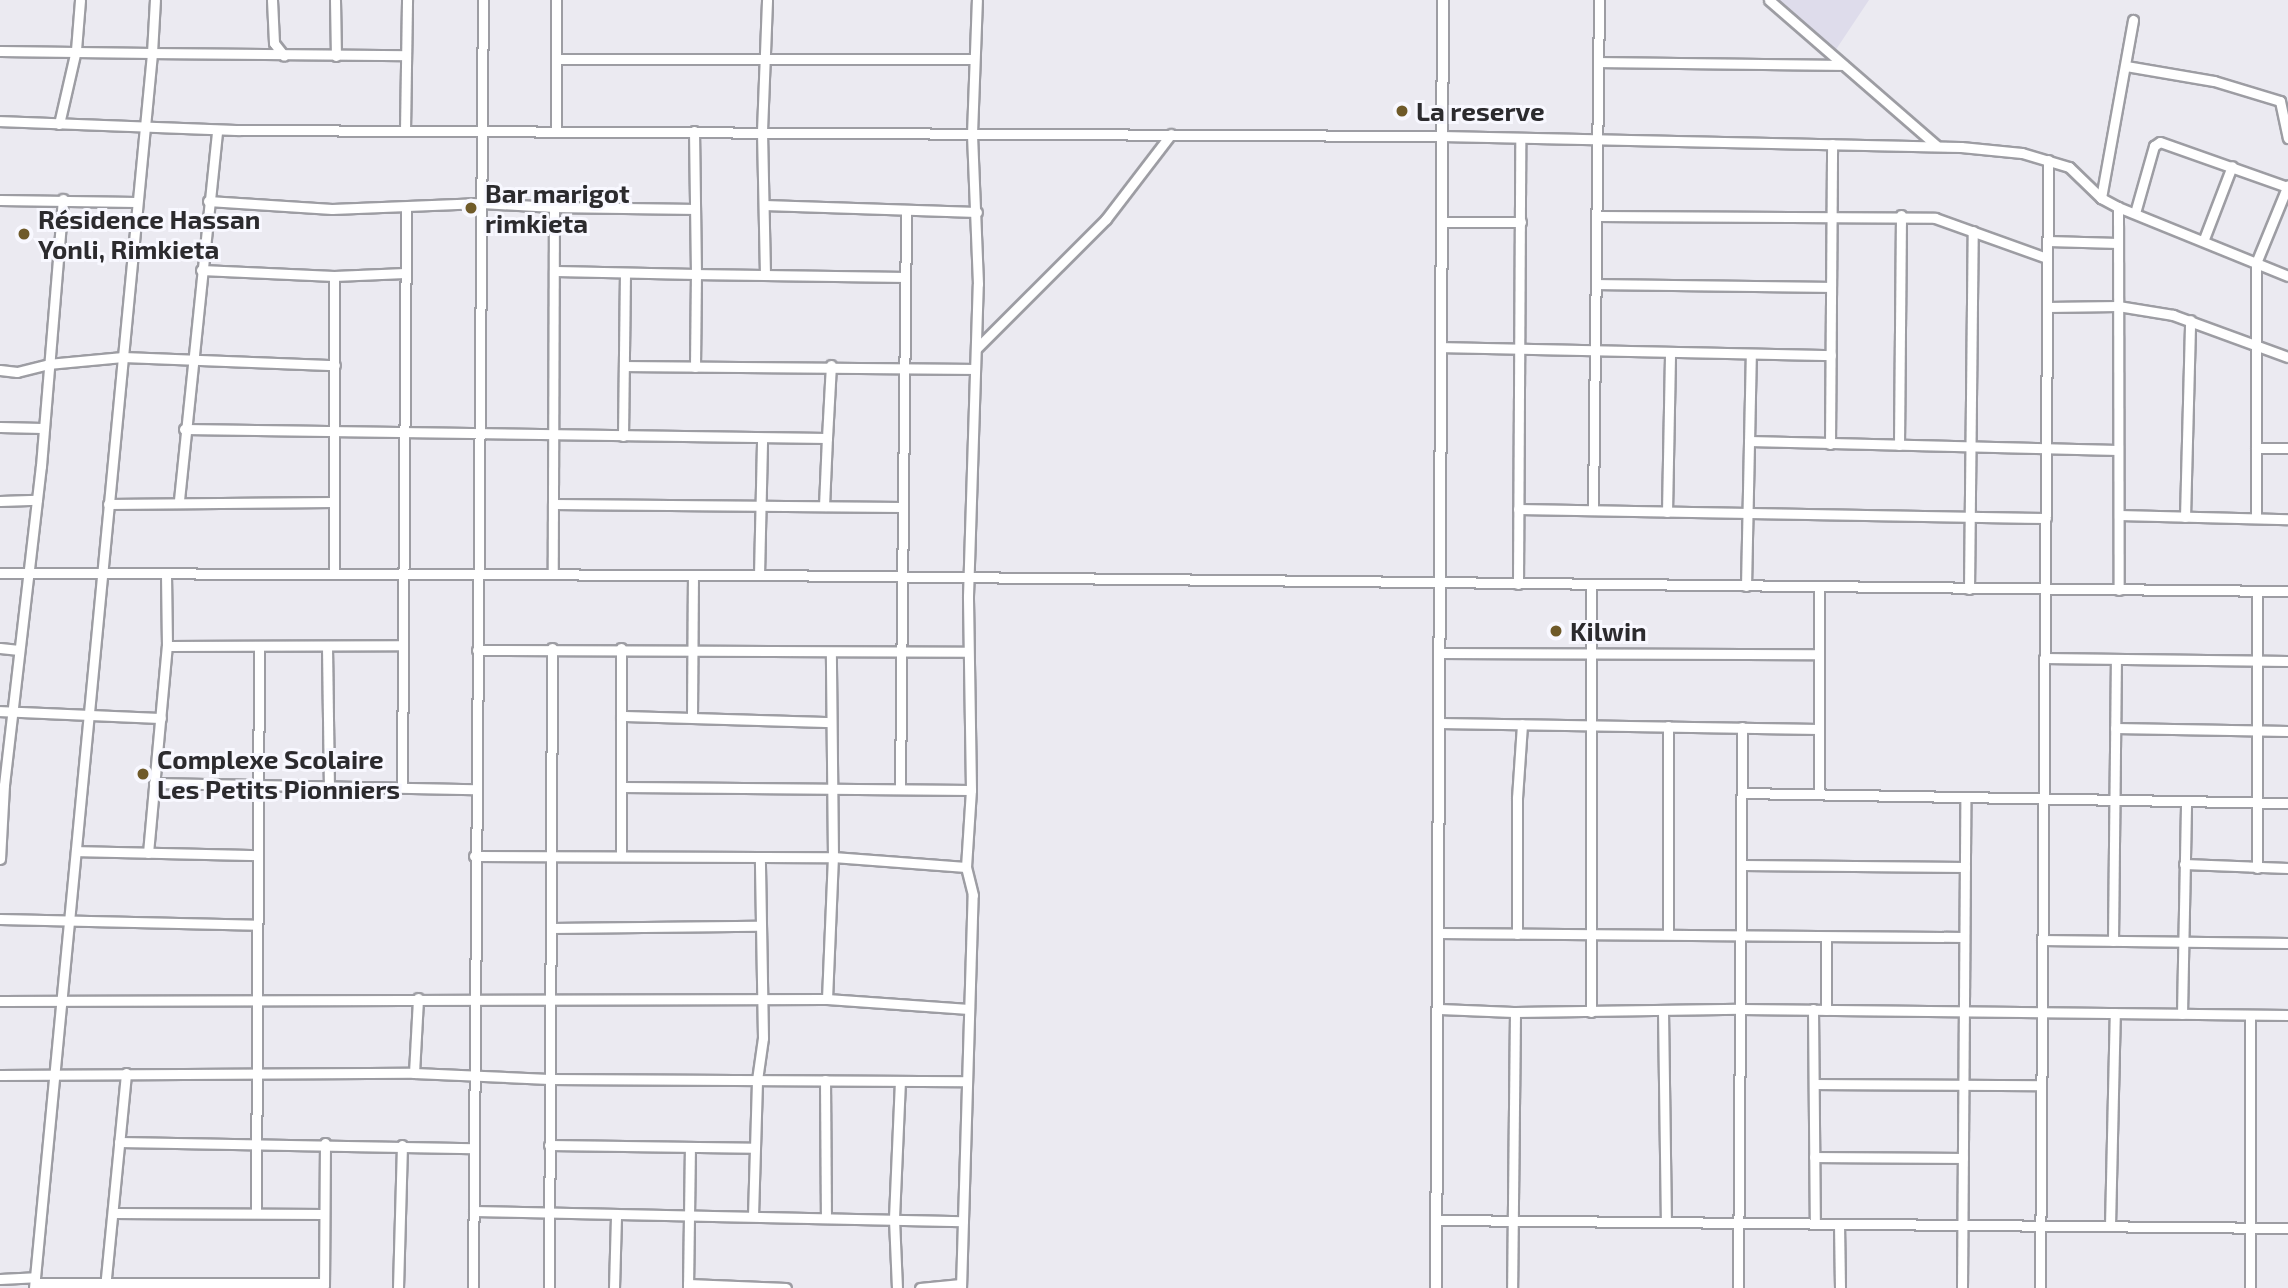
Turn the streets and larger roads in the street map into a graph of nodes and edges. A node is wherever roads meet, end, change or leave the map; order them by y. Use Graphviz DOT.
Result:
graph roads {
  1 [pos="80,0"];
  2 [pos="155,0"];
  3 [pos="272,0"];
  4 [pos="335,0"];
  5 [pos="407,0"];
  6 [pos="484,0"];
  7 [pos="556,0"];
  8 [pos="767,0"];
  9 [pos="977,0"];
  10 [pos="1443,0"];
  11 [pos="1599,0"];
  12 [pos="1769,0"];
  13 [pos="2133,20"];
  14 [pos="75,50"];
  15 [pos="0,51"];
  16 [pos="152,53"];
  17 [pos="406,55"];
  18 [pos="284,56"];
  19 [pos="336,56"];
  20 [pos="765,58"];
  21 [pos="556,59"];
  22 [pos="973,59"];
  23 [pos="1599,62"];
  24 [pos="1843,65"];
  25 [pos="2126,66"];
  26 [pos="0,121"];
  27 [pos="59,124"];
  28 [pos="146,129"];
  29 [pos="216,130"];
  30 [pos="405,130"];
  31 [pos="483,130"];
  32 [pos="556,130"];
  33 [pos="694,131"];
  34 [pos="762,131"];
  35 [pos="972,134"];
  36 [pos="1171,134"];
  37 [pos="1441,136"];
  38 [pos="1520,138"];
  39 [pos="2288,138"];
  40 [pos="1598,141"];
  41 [pos="1832,144"];
  42 [pos="1936,145"];
  43 [pos="2048,160"];
  44 [pos="2232,166"];
  45 [pos="2287,190"];
  46 [pos="2101,198"];
  47 [pos="63,199"];
  48 [pos="0,201"];
  49 [pos="208,201"];
  50 [pos="136,202"];
  51 [pos="481,203"];
  52 [pos="764,205"];
  53 [pos="554,207"];
  54 [pos="2118,207"];
  55 [pos="406,208"];
  56 [pos="693,209"];
  57 [pos="906,212"];
  58 [pos="977,212"];
  59 [pos="2135,213"];
  60 [pos="1901,215"];
  61 [pos="1597,216"];
  62 [pos="1832,216"];
  63 [pos="1441,222"];
  64 [pos="1521,222"];
  65 [pos="1973,231"];
  66 [pos="2204,239"];
  67 [pos="2048,241"];
  68 [pos="2118,243"];
  69 [pos="2047,258"];
  70 [pos="2256,264"];
  71 [pos="201,270"];
  72 [pos="556,271"];
  73 [pos="405,273"];
  74 [pos="696,274"];
  75 [pos="625,275"];
  76 [pos="765,275"];
  77 [pos="334,276"];
  78 [pos="902,276"];
  79 [pos="2288,276"];
  80 [pos="1596,284"];
  81 [pos="1832,287"];
  82 [pos="2118,306"];
  83 [pos="2047,307"];
  84 [pos="2190,320"];
  85 [pos="2254,345"];
  86 [pos="1441,347"];
  87 [pos="976,348"];
  88 [pos="1520,349"];
  89 [pos="1595,350"];
  90 [pos="1670,352"];
  91 [pos="1751,354"];
  92 [pos="1831,355"];
  93 [pos="123,357"];
  94 [pos="2288,357"];
  95 [pos="192,361"];
  96 [pos="48,363"];
  97 [pos="335,365"];
  98 [pos="831,365"];
  99 [pos="904,365"];
  100 [pos="625,366"];
  101 [pos="695,367"];
  102 [pos="974,369"];
  103 [pos="0,370"];
  104 [pos="0,427"];
  105 [pos="42,428"];
  106 [pos="184,429"];
  107 [pos="334,434"];
  108 [pos="403,434"];
  109 [pos="479,435"];
  110 [pos="554,436"];
  111 [pos="622,436"];
  112 [pos="762,438"];
  113 [pos="827,438"];
  114 [pos="1749,441"];
  115 [pos="1830,444"];
  116 [pos="1899,445"];
  117 [pos="1970,445"];
  118 [pos="2256,448"];
  119 [pos="2288,448"];
  120 [pos="2046,449"];
  121 [pos="2118,450"];
  122 [pos="0,500"];
  123 [pos="37,500"];
  124 [pos="179,500"];
  125 [pos="333,502"];
  126 [pos="108,504"];
  127 [pos="553,504"];
  128 [pos="824,506"];
  129 [pos="761,507"];
  130 [pos="902,507"];
  131 [pos="1518,509"];
  132 [pos="1593,510"];
  133 [pos="1667,512"];
  134 [pos="1748,514"];
  135 [pos="2119,515"];
  136 [pos="2185,517"];
  137 [pos="2046,518"];
  138 [pos="2256,518"];
  139 [pos="1972,519"];
  140 [pos="2288,519"];
  141 [pos="0,573"];
  142 [pos="30,573"];
  143 [pos="102,573"];
  144 [pos="166,573"];
  145 [pos="334,574"];
  146 [pos="477,574"];
  147 [pos="553,574"];
  148 [pos="760,575"];
  149 [pos="403,576"];
  150 [pos="693,577"];
  151 [pos="904,578"];
  152 [pos="969,578"];
  153 [pos="1440,584"];
  154 [pos="1518,584"];
  155 [pos="1591,585"];
  156 [pos="1746,586"];
  157 [pos="1819,587"];
  158 [pos="1969,589"];
  159 [pos="2045,589"];
  160 [pos="2119,590"];
  161 [pos="2257,591"];
  162 [pos="2288,591"];
  163 [pos="401,645"];
  164 [pos="167,646"];
  165 [pos="327,647"];
  166 [pos="0,648"];
  167 [pos="621,648"];
  168 [pos="259,649"];
  169 [pos="552,649"];
  170 [pos="694,649"];
  171 [pos="19,650"];
  172 [pos="477,650"];
  173 [pos="831,652"];
  174 [pos="968,652"];
  175 [pos="900,653"];
  176 [pos="1439,653"];
  177 [pos="1591,654"];
  178 [pos="1819,654"];
  179 [pos="2044,658"];
  180 [pos="2116,660"];
  181 [pos="2258,660"];
  182 [pos="2288,661"];
  183 [pos="0,711"];
  184 [pos="13,711"];
  185 [pos="89,713"];
  186 [pos="621,716"];
  187 [pos="692,716"];
  188 [pos="161,718"];
  189 [pos="830,722"];
  190 [pos="1439,723"];
  191 [pos="1522,724"];
  192 [pos="1591,725"];
  193 [pos="1668,726"];
  194 [pos="1742,727"];
  195 [pos="2115,728"];
  196 [pos="1819,729"];
  197 [pos="2256,730"];
  198 [pos="2288,731"];
  199 [pos="154,783"];
  200 [pos="258,783"];
  201 [pos="2,785"];
  202 [pos="329,785"];
  203 [pos="402,786"];
  204 [pos="621,787"];
  205 [pos="830,788"];
  206 [pos="475,789"];
  207 [pos="900,789"];
  208 [pos="971,790"];
  209 [pos="1742,793"];
  210 [pos="1818,793"];
  211 [pos="1965,797"];
  212 [pos="2043,797"];
  213 [pos="2114,799"];
  214 [pos="2186,801"];
  215 [pos="2256,803"];
  216 [pos="2288,803"];
  217 [pos="0,851"];
  218 [pos="76,852"];
  219 [pos="148,853"];
  220 [pos="621,853"];
  221 [pos="257,855"];
  222 [pos="474,856"];
  223 [pos="552,857"];
  224 [pos="833,857"];
  225 [pos="760,858"];
  226 [pos="0,859"];
  227 [pos="2184,864"];
  228 [pos="1743,865"];
  229 [pos="966,867"];
  230 [pos="1965,867"];
  231 [pos="2257,868"];
  232 [pos="2288,868"];
  233 [pos="0,919"];
  234 [pos="69,921"];
  235 [pos="257,925"];
  236 [pos="758,926"];
  237 [pos="551,928"];
  238 [pos="1438,933"];
  239 [pos="1517,934"];
  240 [pos="1668,934"];
  241 [pos="1591,935"];
  242 [pos="1741,936"];
  243 [pos="1826,937"];
  244 [pos="1964,937"];
  245 [pos="2042,940"];
  246 [pos="2113,941"];
  247 [pos="2182,942"];
  248 [pos="2288,943"];
  249 [pos="418,998"];
  250 [pos="256,999"];
  251 [pos="473,999"];
  252 [pos="827,999"];
  253 [pos="760,1000"];
  254 [pos="0,1001"];
  255 [pos="549,1001"];
  256 [pos="62,1003"];
  257 [pos="970,1009"];
  258 [pos="1438,1009"];
  259 [pos="1741,1009"];
  260 [pos="1813,1009"];
  261 [pos="1826,1010"];
  262 [pos="1663,1011"];
  263 [pos="1964,1011"];
  264 [pos="1515,1012"];
  265 [pos="1591,1012"];
  266 [pos="2042,1012"];
  267 [pos="2115,1013"];
  268 [pos="2182,1014"];
  269 [pos="2250,1015"];
  270 [pos="2288,1015"];
  271 [pos="55,1072"];
  272 [pos="259,1072"];
  273 [pos="126,1073"];
  274 [pos="414,1073"];
  275 [pos="0,1075"];
  276 [pos="474,1076"];
  277 [pos="549,1079"];
  278 [pos="757,1080"];
  279 [pos="825,1080"];
  280 [pos="900,1081"];
  281 [pos="967,1081"];
  282 [pos="1814,1084"];
  283 [pos="1963,1084"];
  284 [pos="2041,1085"];
  285 [pos="119,1142"];
  286 [pos="259,1142"];
  287 [pos="325,1143"];
  288 [pos="402,1145"];
  289 [pos="549,1145"];
  290 [pos="474,1148"];
  291 [pos="690,1148"];
  292 [pos="754,1148"];
  293 [pos="1814,1157"];
  294 [pos="1963,1158"];
  295 [pos="474,1211"];
  296 [pos="113,1213"];
  297 [pos="256,1213"];
  298 [pos="550,1213"];
  299 [pos="324,1214"];
  300 [pos="616,1216"];
  301 [pos="688,1216"];
  302 [pos="753,1216"];
  303 [pos="826,1217"];
  304 [pos="894,1218"];
  305 [pos="1437,1220"];
  306 [pos="963,1221"];
  307 [pos="1514,1221"];
  308 [pos="1666,1222"];
  309 [pos="1737,1223"];
  310 [pos="1815,1224"];
  311 [pos="1839,1224"];
  312 [pos="1962,1225"];
  313 [pos="2040,1226"];
  314 [pos="2110,1226"];
  315 [pos="2249,1227"];
  316 [pos="2288,1228"];
  317 [pos="0,1279"];
  318 [pos="35,1283"];
  319 [pos="171,1284"];
  320 [pos="106,1285"];
  321 [pos="324,1286"];
  322 [pos="688,1286"];
  323 [pos="961,1286"];
  324 [pos="398,1288"];
  325 [pos="473,1288"];
  326 [pos="549,1288"];
  327 [pos="614,1288"];
  328 [pos="786,1288"];
  329 [pos="897,1288"];
  330 [pos="920,1288"];
  331 [pos="1436,1288"];
  332 [pos="1512,1288"];
  333 [pos="1738,1288"];
  334 [pos="1840,1288"];
  335 [pos="1962,1288"];
  336 [pos="2040,1288"];
  337 [pos="2250,1288"];
  1 -- 14 [label="street"];
  2 -- 16 [label="street"];
  3 -- 18 [label="street"];
  4 -- 19 [label="street"];
  5 -- 17 [label="street"];
  6 -- 31 [label="street"];
  7 -- 21 [label="street"];
  8 -- 20 [label="street"];
  9 -- 22 [label="street"];
  10 -- 37 [label="street"];
  11 -- 23 [label="street"];
  12 -- 24 [label="street"];
  13 -- 25 [label="street"];
  14 -- 15 [label="street"];
  14 -- 16 [label="street"];
  14 -- 27 [label="street"];
  16 -- 18 [label="street"];
  16 -- 28 [label="street"];
  17 -- 19 [label="street"];
  17 -- 30 [label="street"];
  18 -- 19 [label="street"];
  20 -- 21 [label="street"];
  20 -- 22 [label="street"];
  20 -- 34 [label="street"];
  21 -- 32 [label="street"];
  22 -- 35 [label="street"];
  23 -- 24 [label="street"];
  23 -- 40 [label="street"];
  24 -- 42 [label="street"];
  25 -- 39 [label="street"];
  25 -- 46 [label="street"];
  26 -- 27 [label="street"];
  27 -- 28 [label="street"];
  28 -- 29 [label="street"];
  28 -- 50 [label="street"];
  29 -- 30 [label="street"];
  29 -- 49 [label="street"];
  30 -- 31 [label="street"];
  31 -- 32 [label="street"];
  31 -- 51 [label="street"];
  32 -- 33 [label="street"];
  33 -- 34 [label="street"];
  33 -- 56 [label="street"];
  34 -- 35 [label="street"];
  34 -- 52 [label="street"];
  35 -- 36 [label="street"];
  35 -- 58 [label="street"];
  36 -- 37 [label="street"];
  36 -- 87 [label="street"];
  37 -- 38 [label="street"];
  37 -- 63 [label="street"];
  38 -- 40 [label="street"];
  38 -- 64 [label="street"];
  40 -- 41 [label="street"];
  40 -- 61 [label="street"];
  41 -- 42 [label="street"];
  41 -- 62 [label="street"];
  42 -- 43 [label="street"];
  43 -- 46 [label="street"];
  43 -- 67 [label="street"];
  44 -- 45 [label="street"];
  44 -- 59 [label="street"];
  44 -- 66 [label="street"];
  45 -- 70 [label="street"];
  46 -- 54 [label="street"];
  47 -- 48 [label="street"];
  47 -- 50 [label="street"];
  47 -- 96 [label="street"];
  49 -- 55 [label="street"];
  49 -- 71 [label="street"];
  50 -- 93 [label="street"];
  51 -- 53 [label="street"];
  51 -- 55 [label="street"];
  51 -- 109 [label="street"];
  52 -- 57 [label="street"];
  52 -- 76 [label="street"];
  53 -- 56 [label="street"];
  53 -- 72 [label="street"];
  54 -- 59 [label="street"];
  54 -- 68 [label="street"];
  55 -- 73 [label="street"];
  56 -- 74 [label="street"];
  57 -- 58 [label="street"];
  57 -- 78 [label="street"];
  58 -- 87 [label="street"];
  59 -- 66 [label="street"];
  60 -- 62 [label="street"];
  60 -- 65 [label="street"];
  60 -- 116 [label="street"];
  61 -- 62 [label="street"];
  61 -- 80 [label="street"];
  62 -- 81 [label="street"];
  63 -- 64 [label="street"];
  63 -- 86 [label="street"];
  64 -- 88 [label="street"];
  65 -- 69 [label="street"];
  65 -- 117 [label="street"];
  66 -- 70 [label="street"];
  67 -- 68 [label="street"];
  67 -- 69 [label="street"];
  68 -- 82 [label="street"];
  69 -- 83 [label="street"];
  70 -- 79 [label="street"];
  70 -- 85 [label="street"];
  71 -- 77 [label="street"];
  71 -- 95 [label="street"];
  72 -- 75 [label="street"];
  72 -- 110 [label="street"];
  73 -- 77 [label="street"];
  73 -- 108 [label="street"];
  74 -- 75 [label="street"];
  74 -- 76 [label="street"];
  74 -- 101 [label="street"];
  75 -- 100 [label="street"];
  76 -- 78 [label="street"];
  77 -- 97 [label="street"];
  78 -- 99 [label="street"];
  80 -- 81 [label="street"];
  80 -- 89 [label="street"];
  81 -- 92 [label="street"];
  82 -- 83 [label="street"];
  82 -- 84 [label="street"];
  82 -- 121 [label="street"];
  83 -- 120 [label="street"];
  84 -- 85 [label="street"];
  84 -- 136 [label="street"];
  85 -- 94 [label="street"];
  85 -- 118 [label="street"];
  86 -- 88 [label="street"];
  86 -- 153 [label="street"];
  87 -- 102 [label="street"];
  88 -- 89 [label="street"];
  88 -- 131 [label="street"];
  89 -- 90 [label="street"];
  89 -- 132 [label="street"];
  90 -- 91 [label="street"];
  90 -- 133 [label="street"];
  91 -- 92 [label="street"];
  91 -- 114 [label="street"];
  92 -- 115 [label="street"];
  93 -- 95 [label="street"];
  93 -- 96 [label="street"];
  93 -- 126 [label="street"];
  95 -- 97 [label="street"];
  95 -- 106 [label="street"];
  96 -- 103 [label="street"];
  96 -- 105 [label="street"];
  97 -- 107 [label="street"];
  98 -- 99 [label="street"];
  98 -- 101 [label="street"];
  98 -- 113 [label="street"];
  99 -- 102 [label="street"];
  99 -- 130 [label="street"];
  100 -- 101 [label="street"];
  100 -- 111 [label="street"];
  102 -- 152 [label="street"];
  104 -- 105 [label="street"];
  105 -- 123 [label="street"];
  106 -- 107 [label="street"];
  106 -- 124 [label="street"];
  107 -- 108 [label="street"];
  107 -- 125 [label="street"];
  108 -- 109 [label="street"];
  108 -- 149 [label="street"];
  109 -- 110 [label="street"];
  109 -- 146 [label="street"];
  110 -- 111 [label="street"];
  110 -- 127 [label="street"];
  111 -- 112 [label="street"];
  112 -- 113 [label="street"];
  112 -- 129 [label="street"];
  113 -- 128 [label="street"];
  114 -- 115 [label="street"];
  114 -- 134 [label="street"];
  115 -- 116 [label="street"];
  116 -- 117 [label="street"];
  117 -- 120 [label="street"];
  117 -- 139 [label="street"];
  118 -- 119 [label="street"];
  118 -- 138 [label="street"];
  120 -- 121 [label="street"];
  120 -- 137 [label="street"];
  121 -- 135 [label="street"];
  122 -- 123 [label="street"];
  123 -- 142 [label="street"];
  124 -- 125 [label="street"];
  124 -- 126 [label="street"];
  125 -- 145 [label="street"];
  126 -- 143 [label="street"];
  127 -- 129 [label="street"];
  127 -- 147 [label="street"];
  128 -- 129 [label="street"];
  128 -- 130 [label="street"];
  129 -- 148 [label="street"];
  130 -- 151 [label="street"];
  131 -- 132 [label="street"];
  131 -- 154 [label="street"];
  132 -- 133 [label="street"];
  133 -- 134 [label="street"];
  134 -- 139 [label="street"];
  134 -- 156 [label="street"];
  135 -- 136 [label="street"];
  135 -- 160 [label="street"];
  136 -- 138 [label="street"];
  137 -- 139 [label="street"];
  137 -- 159 [label="street"];
  138 -- 140 [label="street"];
  139 -- 158 [label="street"];
  141 -- 142 [label="street"];
  142 -- 143 [label="street"];
  142 -- 171 [label="street"];
  143 -- 144 [label="street"];
  143 -- 185 [label="street"];
  144 -- 145 [label="street"];
  144 -- 164 [label="street"];
  145 -- 149 [label="street"];
  146 -- 147 [label="street"];
  146 -- 149 [label="street"];
  146 -- 172 [label="street"];
  147 -- 150 [label="street"];
  148 -- 150 [label="street"];
  148 -- 151 [label="street"];
  149 -- 163 [label="street"];
  150 -- 170 [label="street"];
  151 -- 152 [label="street"];
  151 -- 175 [label="street"];
  152 -- 153 [label="street"];
  152 -- 174 [label="street"];
  153 -- 154 [label="street"];
  153 -- 176 [label="street"];
  154 -- 155 [label="street"];
  155 -- 156 [label="street"];
  155 -- 177 [label="street"];
  156 -- 157 [label="street"];
  157 -- 158 [label="street"];
  157 -- 178 [label="street"];
  158 -- 159 [label="street"];
  159 -- 160 [label="street"];
  159 -- 179 [label="street"];
  160 -- 161 [label="street"];
  161 -- 162 [label="street"];
  161 -- 181 [label="street"];
  163 -- 165 [label="street"];
  163 -- 203 [label="street"];
  164 -- 168 [label="street"];
  164 -- 188 [label="street"];
  165 -- 168 [label="street"];
  165 -- 202 [label="street"];
  166 -- 171 [label="street"];
  167 -- 169 [label="street"];
  167 -- 170 [label="street"];
  167 -- 186 [label="street"];
  168 -- 200 [label="street"];
  169 -- 172 [label="street"];
  169 -- 223 [label="street"];
  170 -- 173 [label="street"];
  170 -- 187 [label="street"];
  171 -- 184 [label="street"];
  172 -- 206 [label="street"];
  173 -- 175 [label="street"];
  173 -- 189 [label="street"];
  174 -- 175 [label="street"];
  174 -- 208 [label="street"];
  175 -- 207 [label="street"];
  176 -- 177 [label="street"];
  176 -- 190 [label="street"];
  177 -- 178 [label="street"];
  177 -- 192 [label="street"];
  178 -- 196 [label="street"];
  179 -- 180 [label="street"];
  179 -- 212 [label="street"];
  180 -- 181 [label="street"];
  180 -- 195 [label="street"];
  181 -- 182 [label="street"];
  181 -- 197 [label="street"];
  183 -- 184 [label="street"];
  184 -- 185 [label="street"];
  184 -- 201 [label="street"];
  185 -- 188 [label="street"];
  185 -- 218 [label="street"];
  186 -- 187 [label="street"];
  186 -- 204 [label="street"];
  187 -- 189 [label="street"];
  188 -- 199 [label="street"];
  189 -- 205 [label="street"];
  190 -- 191 [label="street"];
  190 -- 238 [label="street"];
  191 -- 192 [label="street"];
  191 -- 239 [label="street"];
  192 -- 193 [label="street"];
  192 -- 241 [label="street"];
  193 -- 194 [label="street"];
  193 -- 240 [label="street"];
  194 -- 196 [label="street"];
  194 -- 209 [label="street"];
  195 -- 197 [label="street"];
  195 -- 213 [label="street"];
  196 -- 210 [label="street"];
  197 -- 198 [label="street"];
  197 -- 215 [label="street"];
  199 -- 200 [label="street"];
  199 -- 219 [label="street"];
  200 -- 202 [label="street"];
  200 -- 221 [label="street"];
  201 -- 217 [label="street"];
  202 -- 203 [label="street"];
  203 -- 206 [label="street"];
  204 -- 205 [label="street"];
  204 -- 220 [label="street"];
  205 -- 207 [label="street"];
  205 -- 224 [label="street"];
  206 -- 222 [label="street"];
  207 -- 208 [label="street"];
  208 -- 229 [label="street"];
  209 -- 210 [label="street"];
  209 -- 228 [label="street"];
  210 -- 211 [label="street"];
  211 -- 212 [label="street"];
  211 -- 230 [label="street"];
  212 -- 213 [label="street"];
  212 -- 245 [label="street"];
  213 -- 214 [label="street"];
  213 -- 246 [label="street"];
  214 -- 215 [label="street"];
  214 -- 227 [label="street"];
  215 -- 216 [label="street"];
  215 -- 231 [label="street"];
  217 -- 226 [label="street"];
  218 -- 219 [label="street"];
  218 -- 234 [label="street"];
  219 -- 221 [label="street"];
  220 -- 223 [label="street"];
  220 -- 225 [label="street"];
  221 -- 235 [label="street"];
  222 -- 223 [label="street"];
  222 -- 251 [label="street"];
  223 -- 237 [label="street"];
  224 -- 225 [label="street"];
  224 -- 229 [label="street"];
  224 -- 252 [label="street"];
  225 -- 236 [label="street"];
  227 -- 231 [label="street"];
  227 -- 247 [label="street"];
  228 -- 230 [label="street"];
  228 -- 242 [label="street"];
  229 -- 257 [label="street"];
  230 -- 244 [label="street"];
  231 -- 232 [label="street"];
  233 -- 234 [label="street"];
  234 -- 235 [label="street"];
  234 -- 256 [label="street"];
  235 -- 250 [label="street"];
  236 -- 237 [label="street"];
  236 -- 253 [label="street"];
  237 -- 255 [label="street"];
  238 -- 239 [label="street"];
  238 -- 258 [label="street"];
  239 -- 241 [label="street"];
  240 -- 241 [label="street"];
  240 -- 242 [label="street"];
  241 -- 265 [label="street"];
  242 -- 243 [label="street"];
  242 -- 259 [label="street"];
  243 -- 244 [label="street"];
  243 -- 261 [label="street"];
  244 -- 263 [label="street"];
  245 -- 246 [label="street"];
  245 -- 266 [label="street"];
  246 -- 247 [label="street"];
  247 -- 248 [label="street"];
  247 -- 268 [label="street"];
  249 -- 250 [label="street"];
  249 -- 251 [label="street"];
  249 -- 274 [label="street"];
  250 -- 256 [label="street"];
  250 -- 272 [label="street"];
  251 -- 255 [label="street"];
  251 -- 276 [label="street"];
  252 -- 253 [label="street"];
  252 -- 257 [label="street"];
  253 -- 255 [label="street"];
  253 -- 278 [label="street"];
  254 -- 256 [label="street"];
  255 -- 277 [label="street"];
  256 -- 271 [label="street"];
  257 -- 281 [label="street"];
  258 -- 264 [label="street"];
  258 -- 305 [label="street"];
  259 -- 260 [label="street"];
  259 -- 262 [label="street"];
  259 -- 309 [label="street"];
  260 -- 261 [label="street"];
  260 -- 282 [label="street"];
  261 -- 263 [label="street"];
  262 -- 265 [label="street"];
  262 -- 308 [label="street"];
  263 -- 266 [label="street"];
  263 -- 283 [label="street"];
  264 -- 265 [label="street"];
  264 -- 307 [label="street"];
  266 -- 267 [label="street"];
  266 -- 284 [label="street"];
  267 -- 268 [label="street"];
  267 -- 314 [label="street"];
  268 -- 269 [label="street"];
  269 -- 270 [label="street"];
  269 -- 315 [label="street"];
  271 -- 273 [label="street"];
  271 -- 275 [label="street"];
  271 -- 318 [label="street"];
  272 -- 273 [label="street"];
  272 -- 274 [label="street"];
  272 -- 286 [label="street"];
  273 -- 285 [label="street"];
  274 -- 276 [label="street"];
  276 -- 277 [label="street"];
  276 -- 290 [label="street"];
  277 -- 278 [label="street"];
  277 -- 289 [label="street"];
  278 -- 279 [label="street"];
  278 -- 292 [label="street"];
  279 -- 280 [label="street"];
  279 -- 303 [label="street"];
  280 -- 281 [label="street"];
  280 -- 304 [label="street"];
  281 -- 306 [label="street"];
  282 -- 283 [label="street"];
  282 -- 293 [label="street"];
  283 -- 284 [label="street"];
  283 -- 294 [label="street"];
  284 -- 313 [label="street"];
  285 -- 286 [label="street"];
  285 -- 296 [label="street"];
  286 -- 287 [label="street"];
  286 -- 297 [label="street"];
  287 -- 288 [label="street"];
  287 -- 299 [label="street"];
  288 -- 290 [label="street"];
  288 -- 324 [label="street"];
  289 -- 291 [label="street"];
  289 -- 298 [label="street"];
  290 -- 295 [label="street"];
  291 -- 292 [label="street"];
  291 -- 301 [label="street"];
  292 -- 302 [label="street"];
  293 -- 294 [label="street"];
  293 -- 310 [label="street"];
  294 -- 312 [label="street"];
  295 -- 298 [label="street"];
  295 -- 325 [label="street"];
  296 -- 297 [label="street"];
  296 -- 320 [label="street"];
  297 -- 299 [label="street"];
  298 -- 300 [label="street"];
  298 -- 326 [label="street"];
  299 -- 321 [label="street"];
  300 -- 301 [label="street"];
  300 -- 327 [label="street"];
  301 -- 302 [label="street"];
  301 -- 322 [label="street"];
  302 -- 303 [label="street"];
  303 -- 304 [label="street"];
  304 -- 306 [label="street"];
  304 -- 329 [label="street"];
  305 -- 307 [label="street"];
  305 -- 331 [label="street"];
  306 -- 323 [label="street"];
  307 -- 308 [label="street"];
  307 -- 332 [label="street"];
  308 -- 309 [label="street"];
  309 -- 310 [label="street"];
  309 -- 333 [label="street"];
  310 -- 311 [label="street"];
  311 -- 312 [label="street"];
  311 -- 334 [label="street"];
  312 -- 313 [label="street"];
  312 -- 335 [label="street"];
  313 -- 314 [label="street"];
  313 -- 336 [label="street"];
  314 -- 315 [label="street"];
  315 -- 316 [label="street"];
  315 -- 337 [label="street"];
  317 -- 318 [label="street"];
  318 -- 320 [label="street"];
  319 -- 320 [label="street"];
  319 -- 321 [label="street"];
  322 -- 328 [label="street"];
  323 -- 330 [label="street"];
}
